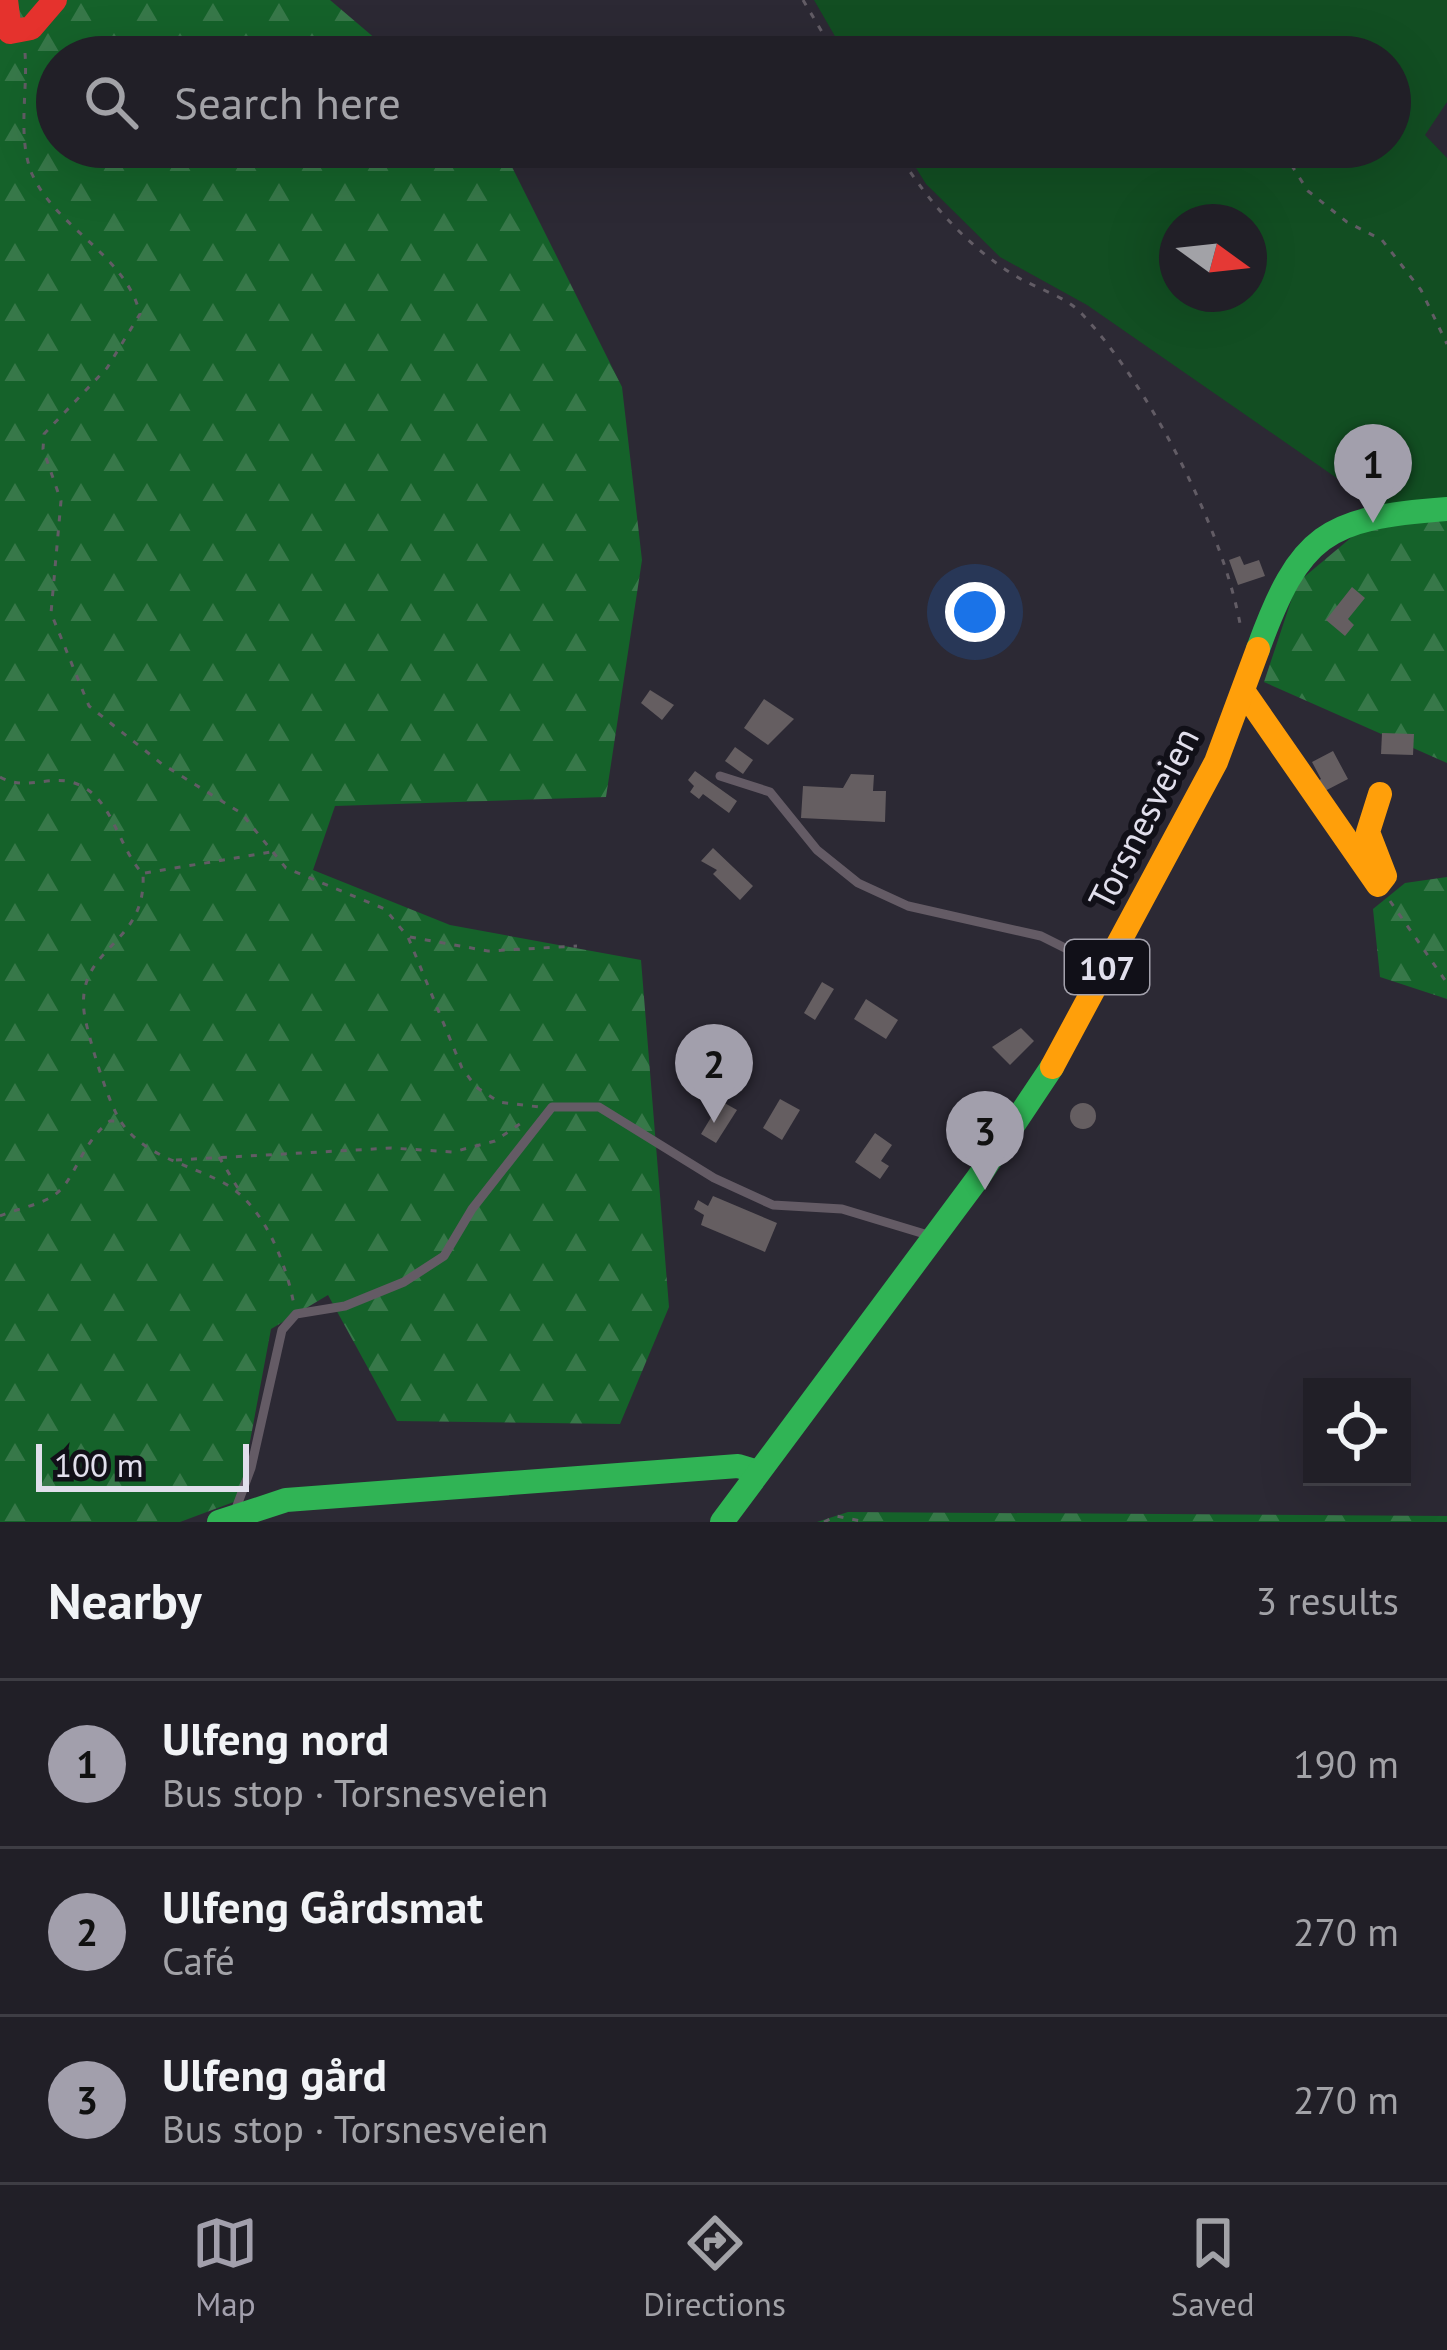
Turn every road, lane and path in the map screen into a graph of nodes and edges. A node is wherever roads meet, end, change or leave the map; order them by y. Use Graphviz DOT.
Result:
graph roads {
  1 [pos="5,0"];
  2 [pos="55,0"];
  3 [pos="803,0"];
  4 [pos="23,33"];
  5 [pos="824,36"];
  6 [pos="907,168"];
  7 [pos="1293,168"];
  8 [pos="1447,344"];
  9 [pos="1447,509"];
  10 [pos="1246,682"];
  11 [pos="721,776"];
  12 [pos="0,777"];
  13 [pos="1380,794"];
  14 [pos="271,852"];
  15 [pos="143,874"];
  16 [pos="1378,885"];
  17 [pos="408,937"];
  18 [pos="577,946"];
  19 [pos="1433,963"];
  20 [pos="1106,968"];
  21 [pos="1447,970"];
  22 [pos="1447,983"];
  23 [pos="552,1107"];
  24 [pos="121,1121"];
  25 [pos="218,1156"];
  26 [pos="170,1160"];
  27 [pos="240,1193"];
  28 [pos="0,1216"];
  29 [pos="933,1237"];
  30 [pos="296,1314"];
  31 [pos="758,1472"];
  32 [pos="226,1518"];
  33 [pos="722,1522"];
  34 [pos="824,1522"];
  35 [pos="866,1522"];
  1 -- 4 [label="main road"];
  2 -- 4 [label="main road"];
  3 -- 5 [label="path"];
  4 -- 14 [label="path"];
  6 -- 10 [label="path"];
  7 -- 8 [label="path"];
  9 -- 10 [label="main road, Torsnesveien / 107"];
  10 -- 16 [label="main road"];
  10 -- 20 [label="main road, Torsnesveien / 107"];
  11 -- 20 [label="lane"];
  12 -- 15 [label="path"];
  13 -- 16 [label="main road"];
  14 -- 15 [label="path"];
  14 -- 17 [label="path"];
  15 -- 24 [label="path"];
  16 -- 19 [label="path"];
  17 -- 18 [label="path"];
  17 -- 23 [label="path"];
  19 -- 21 [label="path"];
  19 -- 22 [label="path"];
  20 -- 29 [label="main road, Torsnesveien / 107"];
  23 -- 25 [label="path"];
  23 -- 29 [label="lane"];
  23 -- 30 [label="lane"];
  24 -- 26 [label="path"];
  24 -- 28 [label="path"];
  25 -- 26 [label="path"];
  25 -- 27 [label="path"];
  26 -- 27 [label="path"];
  27 -- 30 [label="path"];
  29 -- 31 [label="main road, Torsnesveien / 107"];
  30 -- 32 [label="lane"];
  31 -- 32 [label="main road"];
  31 -- 33 [label="main road, Torsnesveien / 107"];
  34 -- 35 [label="path"];
}
